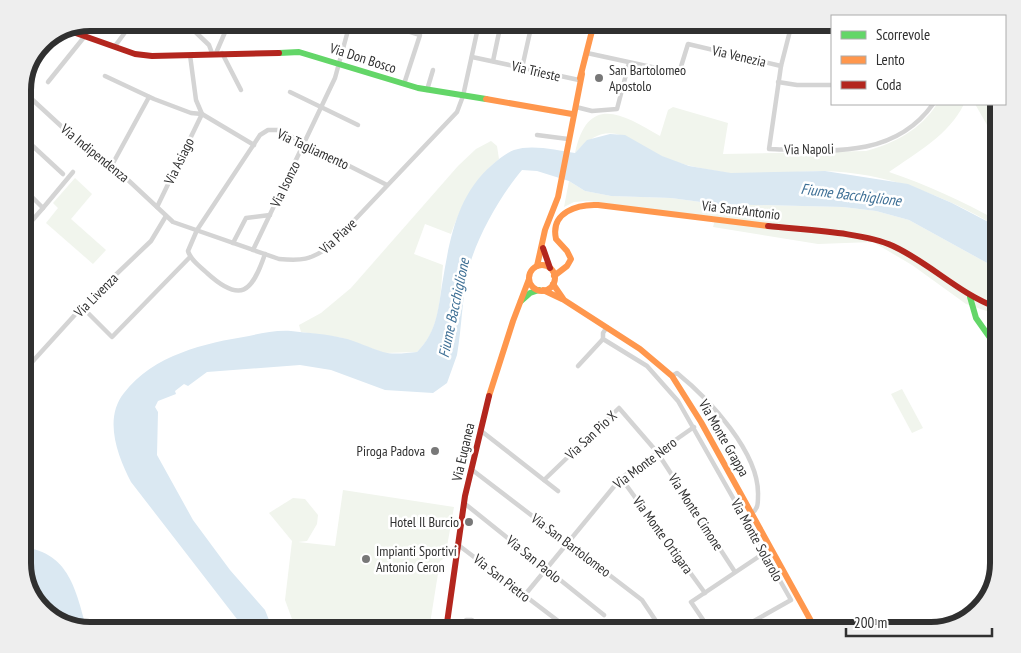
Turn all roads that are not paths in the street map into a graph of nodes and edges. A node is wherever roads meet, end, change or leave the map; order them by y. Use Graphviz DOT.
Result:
graph roads {
  1 [pos="126,31"];
  2 [pos="195,31"];
  3 [pos="226,31"];
  4 [pos="348,31"];
  5 [pos="408,31"];
  6 [pos="477,31"];
  7 [pos="499,31"];
  8 [pos="530,31"];
  9 [pos="592,31"];
  10 [pos="790,31"];
  11 [pos="76,33"];
  12 [pos="85,36"];
  13 [pos="116,46"];
  14 [pos="217,53"];
  15 [pos="232,53"];
  16 [pos="587,53"];
  17 [pos="190,55"];
  18 [pos="472,57"];
  19 [pos="492,61"];
  20 [pos="229,63"];
  21 [pos="629,63"];
  22 [pos="340,64"];
  23 [pos="781,66"];
  24 [pos="522,68"];
  25 [pos="433,70"];
  26 [pos="105,76"];
  27 [pos="580,77"];
  28 [pos="48,82"];
  29 [pos="778,82"];
  30 [pos="404,84"];
  31 [pos="831,85"];
  32 [pos="241,90"];
  33 [pos="427,90"];
  34 [pos="290,92"];
  35 [pos="463,96"];
  36 [pos="149,97"];
  37 [pos="31,98"];
  38 [pos="932,105"];
  39 [pos="322,106"];
  40 [pos="576,107"];
  41 [pos="202,114"];
  42 [pos="572,114"];
  43 [pos="358,125"];
  44 [pos="537,136"];
  45 [pos="568,140"];
  46 [pos="305,143"];
  47 [pos="31,144"];
  48 [pos="254,145"];
  49 [pos="112,165"];
  50 [pos="73,172"];
  51 [pos="63,174"];
  52 [pos="387,185"];
  53 [pos="31,196"];
  54 [pos="157,207"];
  55 [pos="43,208"];
  56 [pos="270,215"];
  57 [pos="166,216"];
  58 [pos="31,222"];
  59 [pos="197,230"];
  60 [pos="232,243"];
  61 [pos="543,246"];
  62 [pos="253,250"];
  63 [pos="266,254"];
  64 [pos="190,257"];
  65 [pos="537,266"];
  66 [pos="550,268"];
  67 [pos="563,270"];
  68 [pos="554,276"];
  69 [pos="529,279"];
  70 [pos="553,284"];
  71 [pos="541,290"];
  72 [pos="970,297"];
  73 [pos="564,300"];
  74 [pos="520,302"];
  75 [pos="990,305"];
  76 [pos="82,307"];
  77 [pos="607,327"];
  78 [pos="615,333"];
  79 [pos="990,337"];
  80 [pos="603,339"];
  81 [pos="610,342"];
  82 [pos="31,363"];
  83 [pos="578,366"];
  84 [pos="672,376"];
  85 [pos="694,427"];
  86 [pos="480,430"];
  87 [pos="657,452"];
  88 [pos="725,466"];
  89 [pos="471,468"];
  90 [pos="719,469"];
  91 [pos="621,478"];
  92 [pos="544,480"];
  93 [pos="558,491"];
  94 [pos="464,503"];
  95 [pos="752,513"];
  96 [pos="759,524"];
  97 [pos="751,529"];
  98 [pos="567,542"];
  99 [pos="458,544"];
  100 [pos="764,553"];
  101 [pos="546,569"];
  102 [pos="735,572"];
  103 [pos="705,592"];
  104 [pos="524,596"];
  105 [pos="447,612"];
  106 [pos="604,615"];
  107 [pos="444,622"];
  108 [pos="446,622"];
  109 [pos="559,622"];
  110 [pos="657,622"];
  111 [pos="705,622"];
  112 [pos="754,622"];
  113 [pos="812,622"];
  1 -- 13 [label="street"];
  2 -- 14 [label="street"];
  3 -- 14 [label="street"];
  4 -- 22 [label="street, Via Isonzo"];
  5 -- 30 [label="street"];
  6 -- 18 [label="street, Via Piave"];
  7 -- 19 [label="street, Via Trieste"];
  8 -- 24 [label="street"];
  9 -- 16 [label="street"];
  10 -- 23 [label="street, Via Napoli"];
  11 -- 12 [label="street, Via Don Bosco"];
  12 -- 13 [label="street, Via Don Bosco"];
  12 -- 28 [label="street"];
  13 -- 17 [label="street, Via Don Bosco"];
  14 -- 15 [label="street, Via Don Bosco"];
  14 -- 17 [label="street, Via Don Bosco"];
  14 -- 20 [label="street"];
  15 -- 20 [label="street"];
  15 -- 22 [label="street, Via Don Bosco"];
  16 -- 21 [label="street, Via Venezia"];
  16 -- 27 [label="street"];
  17 -- 41 [label="street"];
  18 -- 19 [label="street, Via Trieste"];
  18 -- 35 [label="street, Via Piave"];
  19 -- 24 [label="street, Via Trieste"];
  20 -- 32 [label="street"];
  21 -- 23 [label="street, Via Venezia"];
  21 -- 40 [label="street"];
  22 -- 30 [label="street, Via Don Bosco"];
  22 -- 39 [label="street, Via Isonzo"];
  23 -- 29 [label="street, Via Napoli"];
  24 -- 27 [label="street, Via Trieste"];
  25 -- 33 [label="street"];
  26 -- 36 [label="street"];
  27 -- 40 [label="street"];
  27 -- 42 [label="street"];
  29 -- 31 [label="street"];
  29 -- 38 [label="street, Via Napoli"];
  30 -- 33 [label="street, Via Don Bosco"];
  33 -- 35 [label="street, Via Don Bosco"];
  34 -- 39 [label="street"];
  35 -- 42 [label="street, Via Don Bosco"];
  35 -- 52 [label="street, Via Piave"];
  36 -- 41 [label="street"];
  36 -- 49 [label="street"];
  37 -- 49 [label="street, Via Indipendenza"];
  39 -- 43 [label="street"];
  39 -- 46 [label="street, Via Isonzo"];
  40 -- 45 [label="street"];
  41 -- 48 [label="street"];
  41 -- 54 [label="street, Via Asiago"];
  42 -- 45 [label="street"];
  44 -- 45 [label="street"];
  45 -- 61 [label="street, Via Euganea"];
  46 -- 48 [label="street, Via Tagliamento"];
  46 -- 52 [label="street, Via Tagliamento"];
  46 -- 56 [label="street, Via Isonzo"];
  47 -- 51 [label="street"];
  48 -- 59 [label="street, Via Tagliamento"];
  49 -- 54 [label="street, Via Indipendenza"];
  50 -- 55 [label="street"];
  52 -- 63 [label="street, Via Piave"];
  53 -- 55 [label="street"];
  54 -- 57 [label="street, Via Indipendenza"];
  55 -- 58 [label="street"];
  56 -- 60 [label="street"];
  56 -- 62 [label="street, Via Isonzo"];
  57 -- 59 [label="street, Via Piave"];
  57 -- 76 [label="street, Via Livenza"];
  59 -- 60 [label="street, Via Piave"];
  59 -- 64 [label="street, Via Tagliamento"];
  60 -- 62 [label="street, Via Piave"];
  61 -- 65 [label="street, Via Euganea"];
  61 -- 66 [label="street, Via Euganea"];
  62 -- 63 [label="street, Via Piave"];
  63 -- 64 [label="street"];
  64 -- 76 [label="street"];
  65 -- 66 [label="street"];
  65 -- 69 [label="street, Via Euganea"];
  66 -- 67 [label="street"];
  66 -- 68 [label="street, Via Euganea"];
  67 -- 68 [label="street"];
  67 -- 72 [label="street, Via Sant'Antonio"];
  68 -- 70 [label="street"];
  69 -- 71 [label="street"];
  69 -- 74 [label="street, Via Euganea"];
  70 -- 71 [label="street"];
  70 -- 73 [label="street, Via Monte Grappa"];
  71 -- 73 [label="street, Via Monte Grappa"];
  71 -- 74 [label="street"];
  72 -- 75 [label="street, Via Sant'Antonio"];
  72 -- 79 [label="street"];
  73 -- 77 [label="street, Via Monte Grappa"];
  74 -- 86 [label="street, Via Euganea"];
  76 -- 82 [label="street, Via Livenza"];
  77 -- 78 [label="street, Via Monte Grappa"];
  77 -- 80 [label="street"];
  78 -- 81 [label="street"];
  78 -- 84 [label="street, Via Monte Grappa"];
  80 -- 81 [label="street, Via Monte Grappa"];
  80 -- 83 [label="street"];
  81 -- 85 [label="street, Via Monte Grappa"];
  84 -- 88 [label="street, Via Monte Grappa"];
  84 -- 95 [label="street, Via Monte Grappa"];
  85 -- 87 [label="street, Via Monte Nero"];
  85 -- 90 [label="street, Via Monte Solarolo"];
  86 -- 89 [label="street, Via Euganea"];
  86 -- 92 [label="street"];
  87 -- 91 [label="street, Via Monte Nero"];
  87 -- 92 [label="street, Via San Pio X"];
  87 -- 102 [label="street, Via Monte Cimone"];
  88 -- 90 [label="street"];
  88 -- 95 [label="street, Via Monte Grappa"];
  89 -- 94 [label="street, Via Euganea"];
  89 -- 98 [label="street, Via San Bartolomeo"];
  90 -- 97 [label="street, Via Monte Solarolo"];
  91 -- 98 [label="street, Via Monte Nero"];
  91 -- 103 [label="street, Via Monte Ortigara"];
  92 -- 93 [label="street"];
  94 -- 99 [label="street, Via Euganea"];
  94 -- 101 [label="street, Via San Paolo"];
  95 -- 96 [label="street, Via Monte Grappa"];
  96 -- 97 [label="street"];
  96 -- 113 [label="street, Via Monte Grappa"];
  97 -- 100 [label="street, Via Monte Solarolo"];
  98 -- 101 [label="street, Via Monte Nero"];
  98 -- 110 [label="street, Via San Bartolomeo"];
  99 -- 104 [label="street, Via San Pietro"];
  99 -- 105 [label="street, Via Euganea"];
  100 -- 102 [label="street"];
  100 -- 112 [label="street, Via Monte Solarolo"];
  101 -- 104 [label="street, Via Monte Nero"];
  101 -- 106 [label="street, Via San Paolo"];
  102 -- 103 [label="street"];
  103 -- 111 [label="street"];
  104 -- 109 [label="street, Via San Pietro"];
  105 -- 107 [label="street, Via Euganea"];
  105 -- 108 [label="street, Via Euganea"];
}
